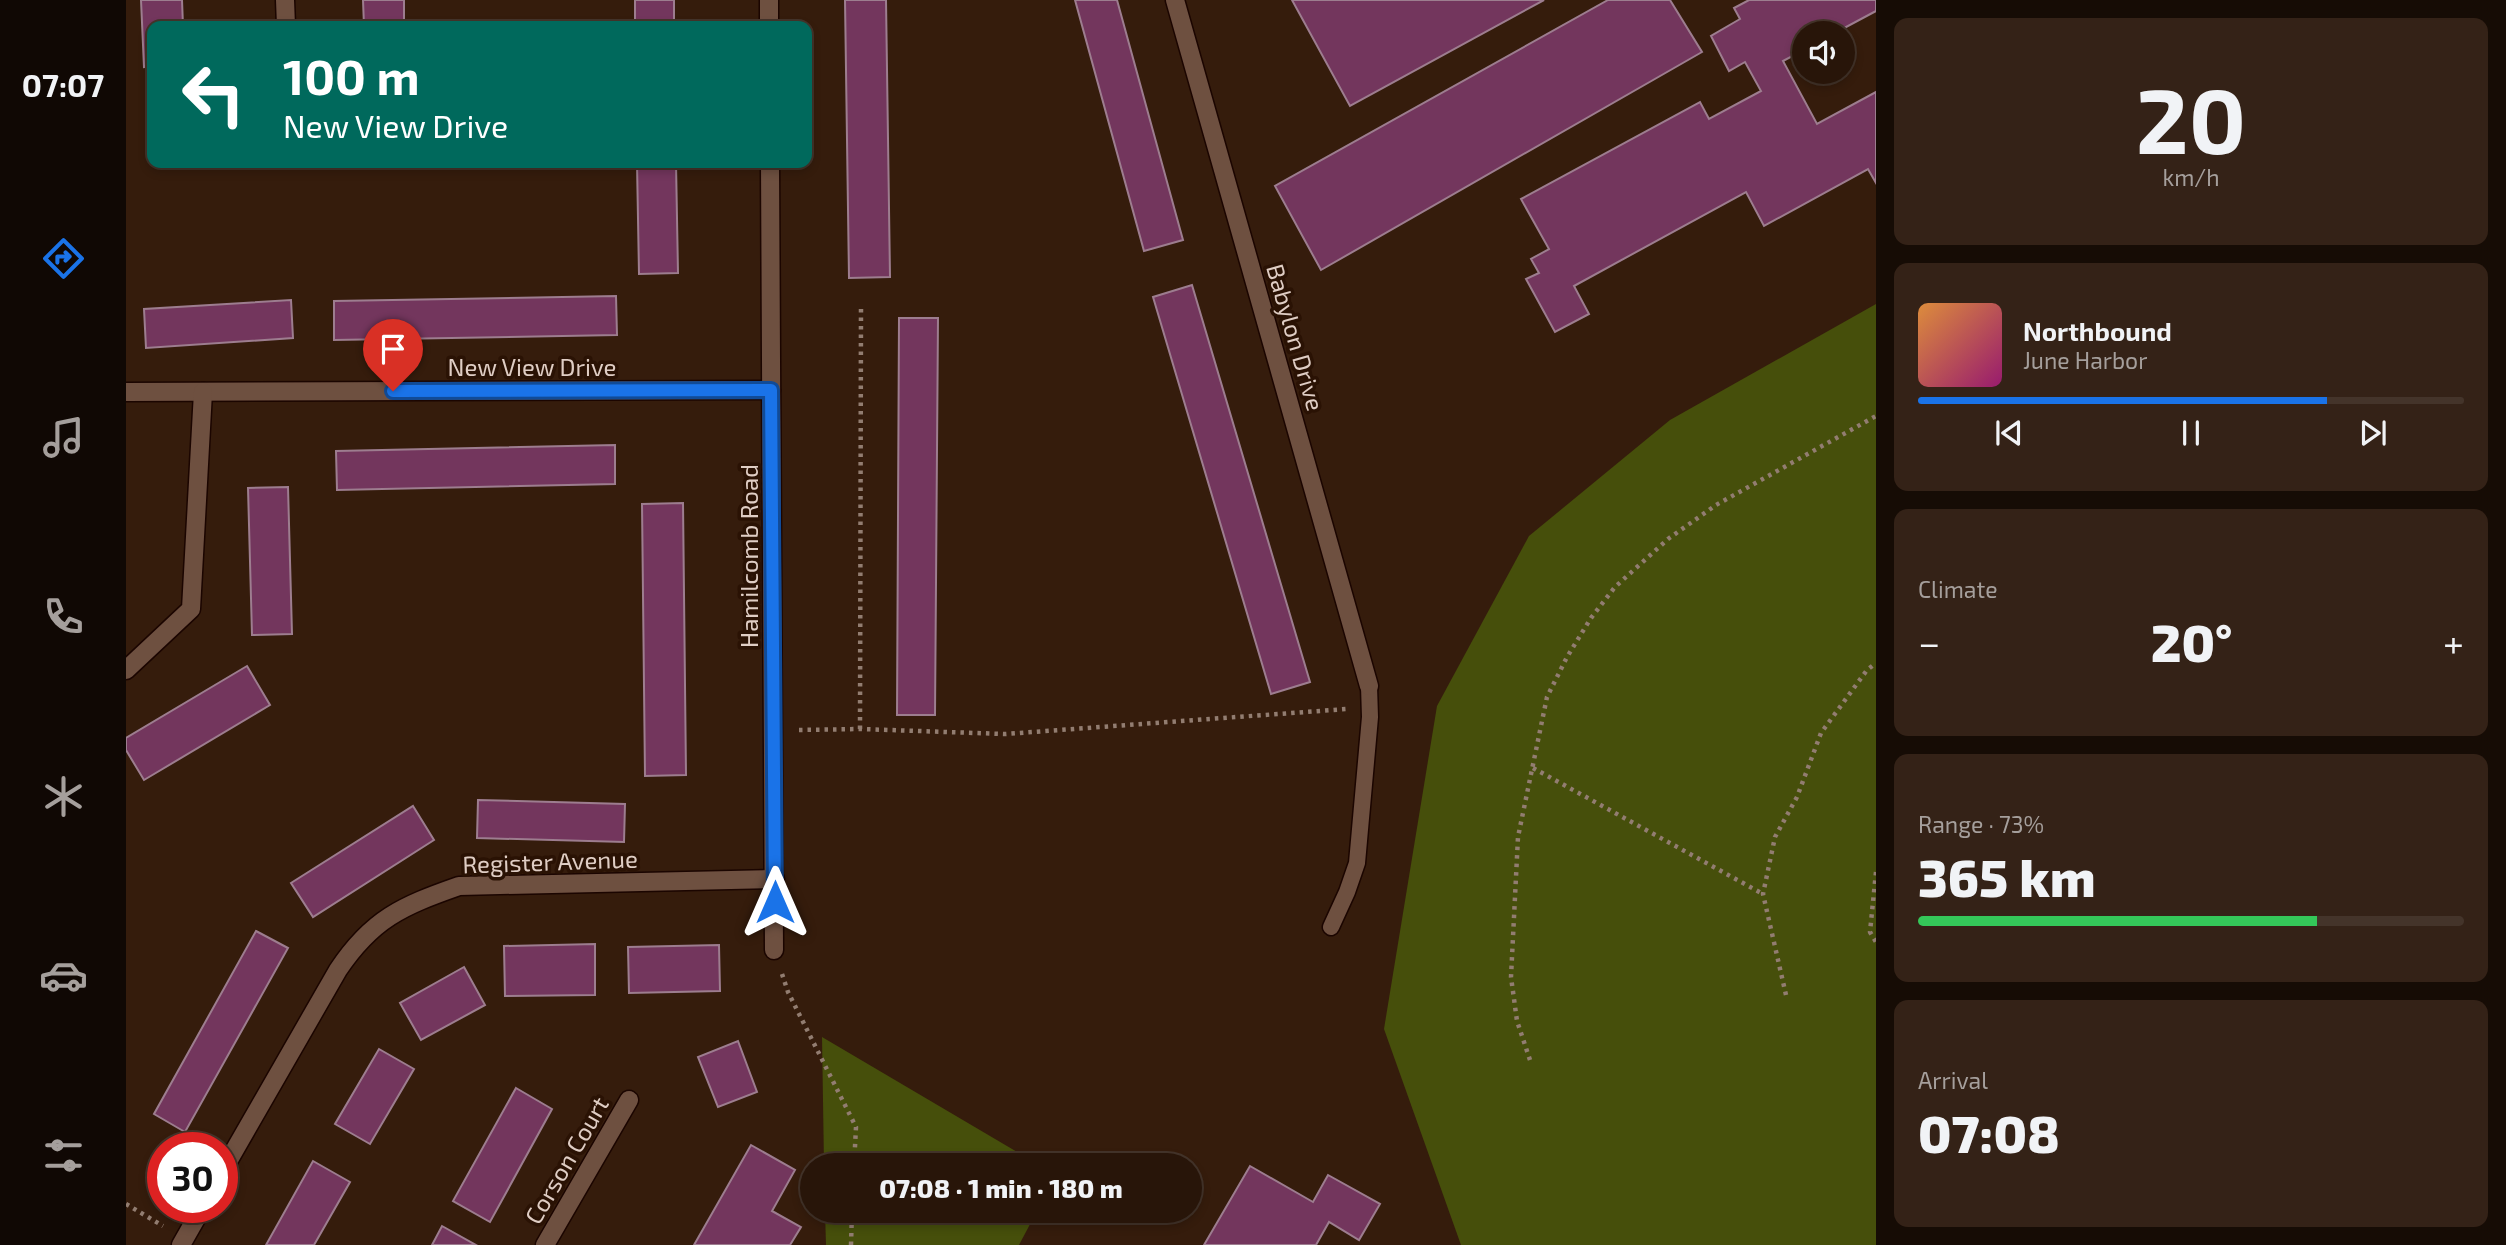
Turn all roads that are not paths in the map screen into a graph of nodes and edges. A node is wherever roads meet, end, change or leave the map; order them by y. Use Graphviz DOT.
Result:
graph roads {
  1 [pos="285,0"];
  2 [pos="769,0"];
  3 [pos="1175,0"];
  4 [pos="286,21"];
  5 [pos="769,21"];
  6 [pos="770,168"];
  7 [pos="771,390"];
  8 [pos="126,392"];
  9 [pos="203,392"];
  10 [pos="126,670"];
  11 [pos="1369,686"];
  12 [pos="775,879"];
  13 [pos="1331,928"];
  14 [pos="774,950"];
  15 [pos="629,1100"];
  16 [pos="238,1144"];
  17 [pos="193,1223"];
  18 [pos="181,1245"];
  19 [pos="545,1245"];
  1 -- 4 [label="street"];
  2 -- 5 [label="street"];
  3 -- 11 [label="street, Babylon Drive"];
  6 -- 7 [label="street, Hamilcomb Road"];
  7 -- 9 [label="street, New View Drive"];
  7 -- 12 [label="street, Hamilcomb Road"];
  8 -- 9 [label="street, New View Drive"];
  9 -- 10 [label="street"];
  11 -- 13 [label="lane"];
  12 -- 14 [label="street, Hamilcomb Road"];
  12 -- 16 [label="street, Register Avenue"];
  15 -- 19 [label="street, Corson Court"];
  17 -- 18 [label="street"];
}
